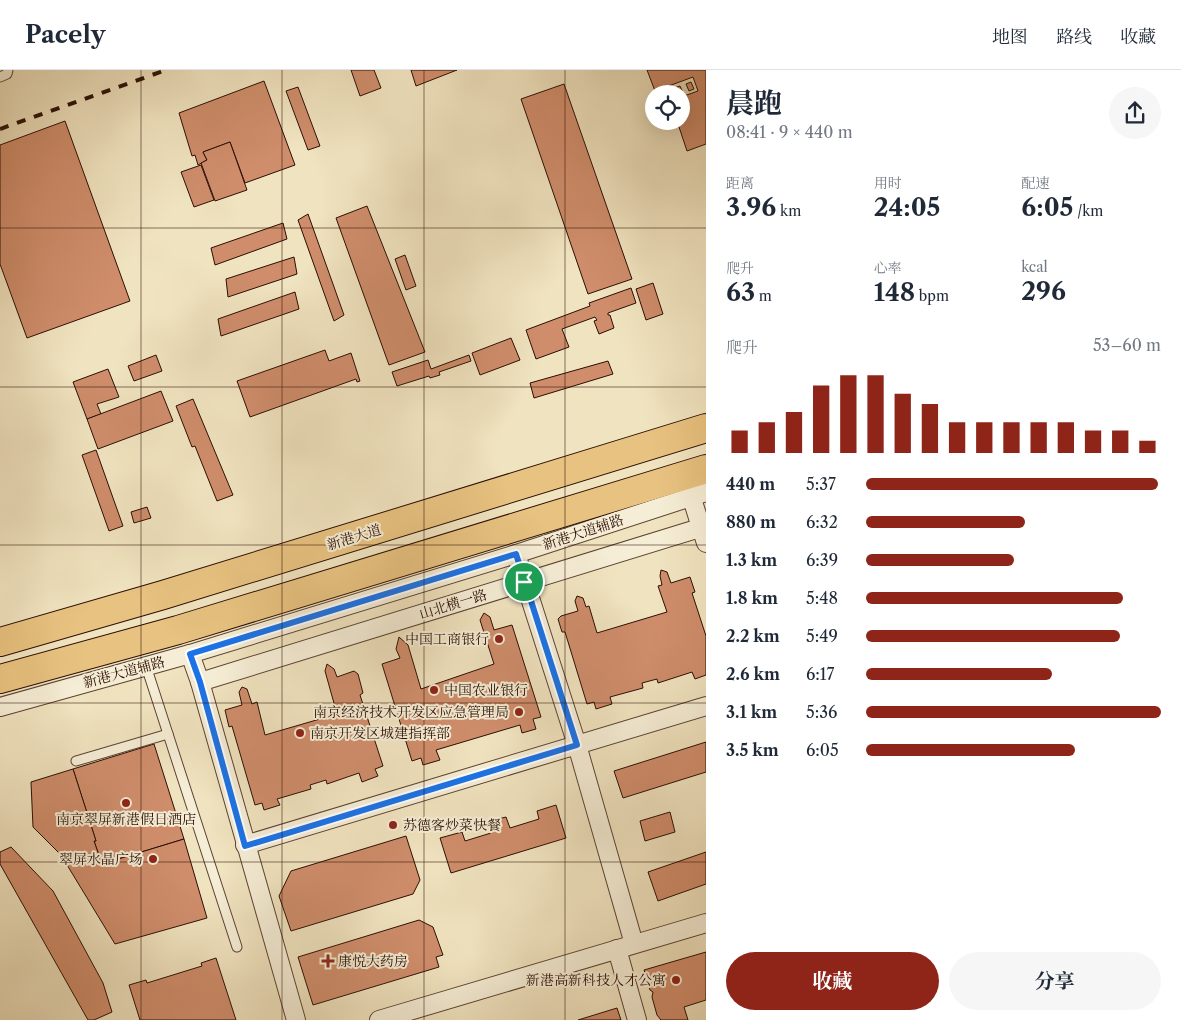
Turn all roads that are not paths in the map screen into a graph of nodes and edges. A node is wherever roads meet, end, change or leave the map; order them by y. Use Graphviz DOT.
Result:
graph roads {
  1 [pos="8,70"];
  2 [pos="0,76"];
  3 [pos="706,428"];
  4 [pos="697,483"];
  5 [pos="704,532"];
  6 [pos="516,554"];
  7 [pos="524,582"];
  8 [pos="0,642"];
  9 [pos="190,654"];
  10 [pos="146,666"];
  11 [pos="0,680"];
  12 [pos="200,682"];
  13 [pos="706,706"];
  14 [pos="0,707"];
  15 [pos="168,734"];
  16 [pos="577,745"];
  17 [pos="76,761"];
  18 [pos="245,846"];
  19 [pos="706,923"];
  20 [pos="634,944"];
  21 [pos="237,947"];
  22 [pos="617,949"];
  23 [pos="296,1020"];
  24 [pos="379,1020"];
  25 [pos="637,1020"];
  1 -- 2 [label="lane"];
  3 -- 8 [label="main road, 新港大道"];
  4 -- 5 [label="street"];
  4 -- 6 [label="street, 新港大道辅路"];
  4 -- 11 [label="main road"];
  5 -- 7 [label="street, 山北横一路"];
  6 -- 7 [label="street"];
  6 -- 9 [label="street, 新港大道辅路"];
  7 -- 12 [label="street, 山北横一路"];
  7 -- 16 [label="street"];
  9 -- 10 [label="street, 新港大道辅路"];
  9 -- 12 [label="street"];
  10 -- 14 [label="street, 新港大道辅路"];
  10 -- 15 [label="lane"];
  12 -- 18 [label="street"];
  13 -- 16 [label="street"];
  15 -- 17 [label="lane"];
  15 -- 21 [label="lane"];
  16 -- 18 [label="street"];
  16 -- 20 [label="street"];
  18 -- 23 [label="street"];
  19 -- 20 [label="street"];
  20 -- 22 [label="street"];
  22 -- 24 [label="street"];
  22 -- 25 [label="street"];
}
